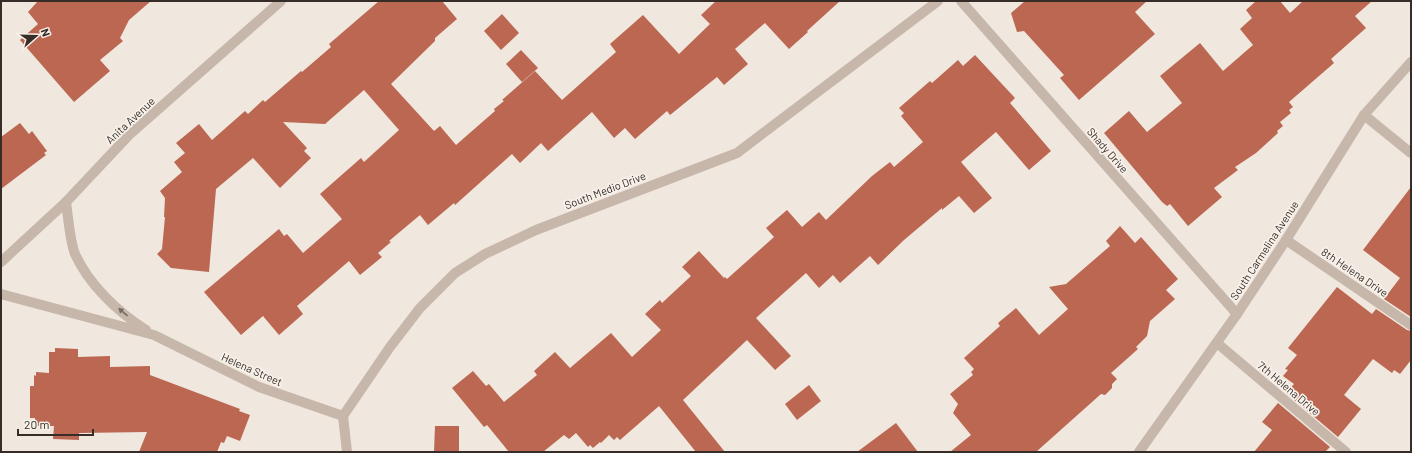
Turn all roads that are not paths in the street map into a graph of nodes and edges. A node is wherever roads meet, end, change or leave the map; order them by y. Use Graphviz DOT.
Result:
graph roads {
  1 [pos="281,1"];
  2 [pos="938,1"];
  3 [pos="961,1"];
  4 [pos="1411,62"];
  5 [pos="1364,116"];
  6 [pos="1411,153"];
  7 [pos="66,202"];
  8 [pos="1286,240"];
  9 [pos="1,262"];
  10 [pos="1,294"];
  11 [pos="1237,314"];
  12 [pos="1411,325"];
  13 [pos="154,335"];
  14 [pos="1217,343"];
  15 [pos="343,416"];
  16 [pos="347,452"];
  17 [pos="1139,452"];
  18 [pos="1346,452"];
  1 -- 7 [label="street, Anita Avenue"];
  2 -- 15 [label="street, South Medio Drive"];
  3 -- 11 [label="street, Shady Drive"];
  4 -- 5 [label="street, South Carmelina Avenue"];
  5 -- 6 [label="street"];
  5 -- 8 [label="street, South Carmelina Avenue"];
  7 -- 9 [label="street, Anita Avenue"];
  13 -- 7 [label="street, Helena Street, one-way"];
  8 -- 11 [label="street, South Carmelina Avenue"];
  8 -- 12 [label="street, 8th Helena Drive"];
  10 -- 13 [label="street, Helena Street"];
  11 -- 14 [label="street, South Carmelina Avenue"];
  13 -- 15 [label="street, Helena Street"];
  14 -- 17 [label="street, South Carmelina Avenue"];
  14 -- 18 [label="street, 7th Helena Drive"];
  15 -- 16 [label="street"];
}
